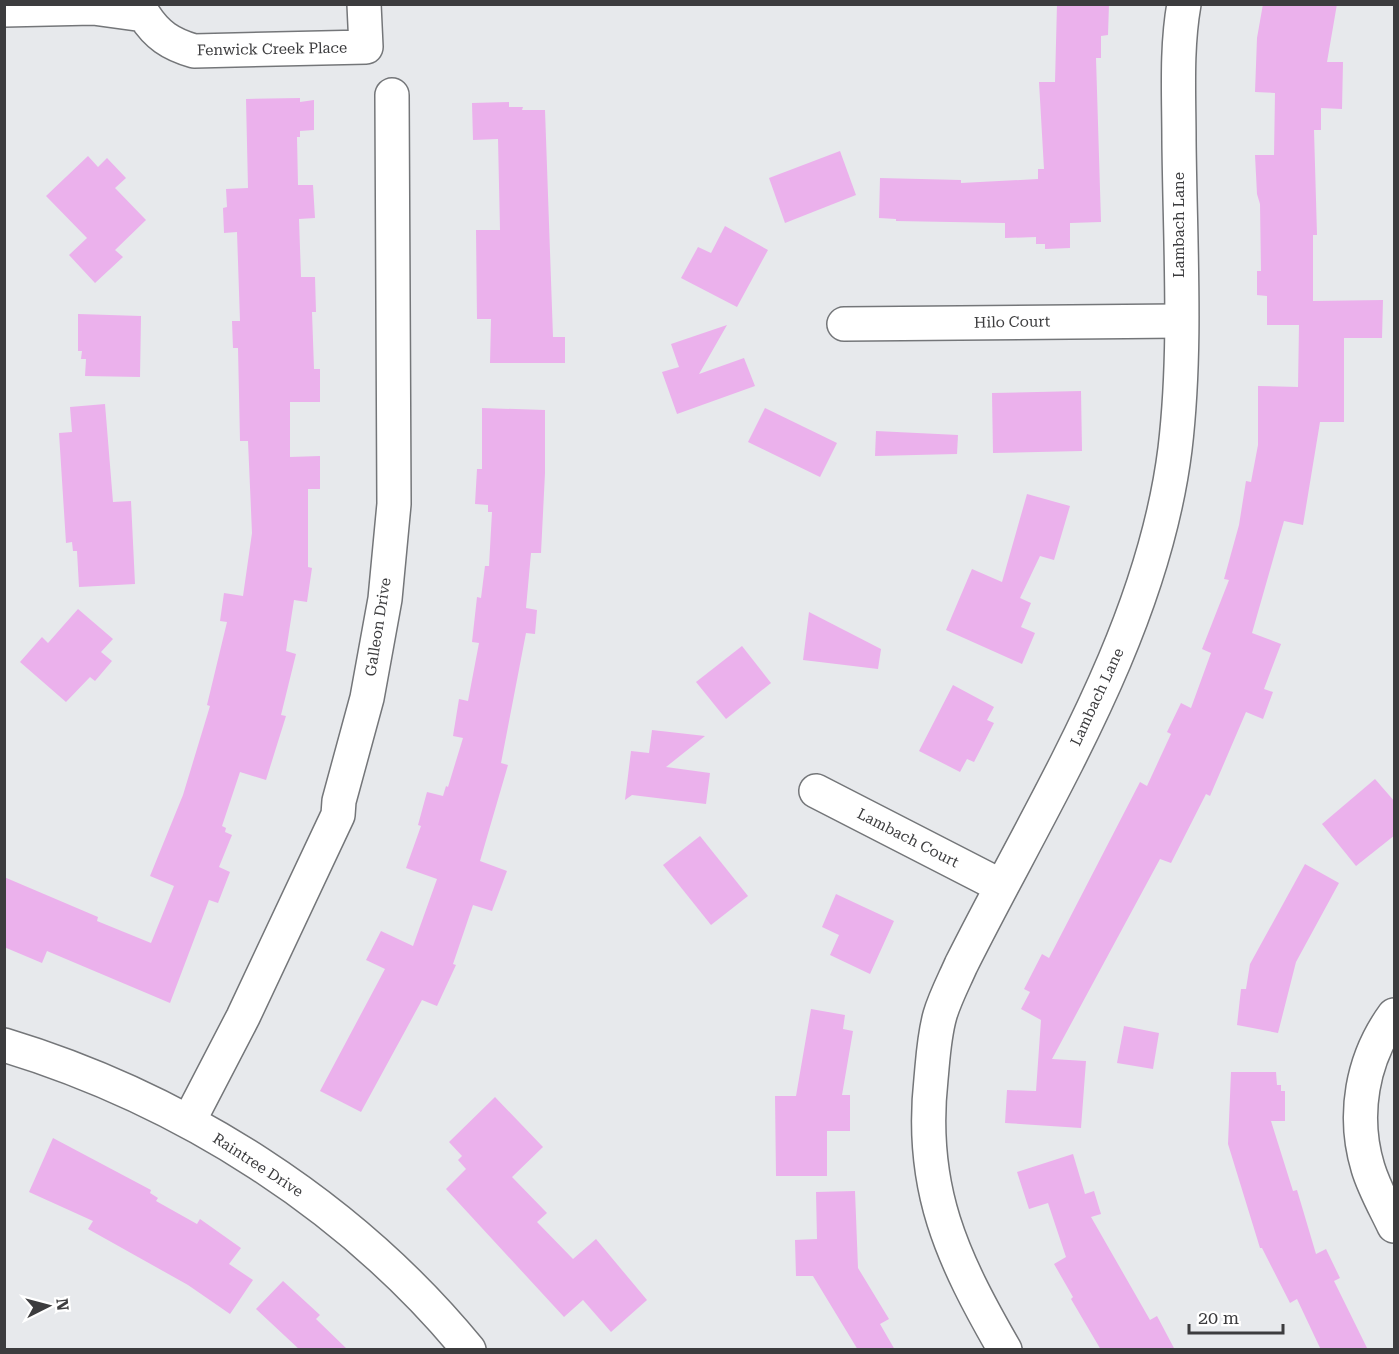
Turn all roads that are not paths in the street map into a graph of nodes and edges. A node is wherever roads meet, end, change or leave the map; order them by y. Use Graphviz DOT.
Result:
graph roads {
  1 [pos="364,4"];
  2 [pos="1185,4"];
  3 [pos="4,10"];
  4 [pos="392,95"];
  5 [pos="1180,321"];
  6 [pos="844,324"];
  7 [pos="816,791"];
  8 [pos="1001,886"];
  9 [pos="1395,1015"];
  10 [pos="4,1045"];
  11 [pos="189,1121"];
  12 [pos="1395,1226"];
  13 [pos="469,1350"];
  14 [pos="1005,1350"];
  1 -- 3 [label="street, Fenwick Creek Place"];
  2 -- 5 [label="street, Lambach Lane"];
  4 -- 11 [label="street, Galleon Drive"];
  5 -- 6 [label="street, Hilo Court"];
  5 -- 8 [label="street, Lambach Lane"];
  7 -- 8 [label="street, Lambach Court"];
  8 -- 14 [label="street, Lambach Lane"];
  9 -- 12 [label="street"];
  10 -- 11 [label="street, Raintree Drive"];
  11 -- 13 [label="street, Raintree Drive"];
}
